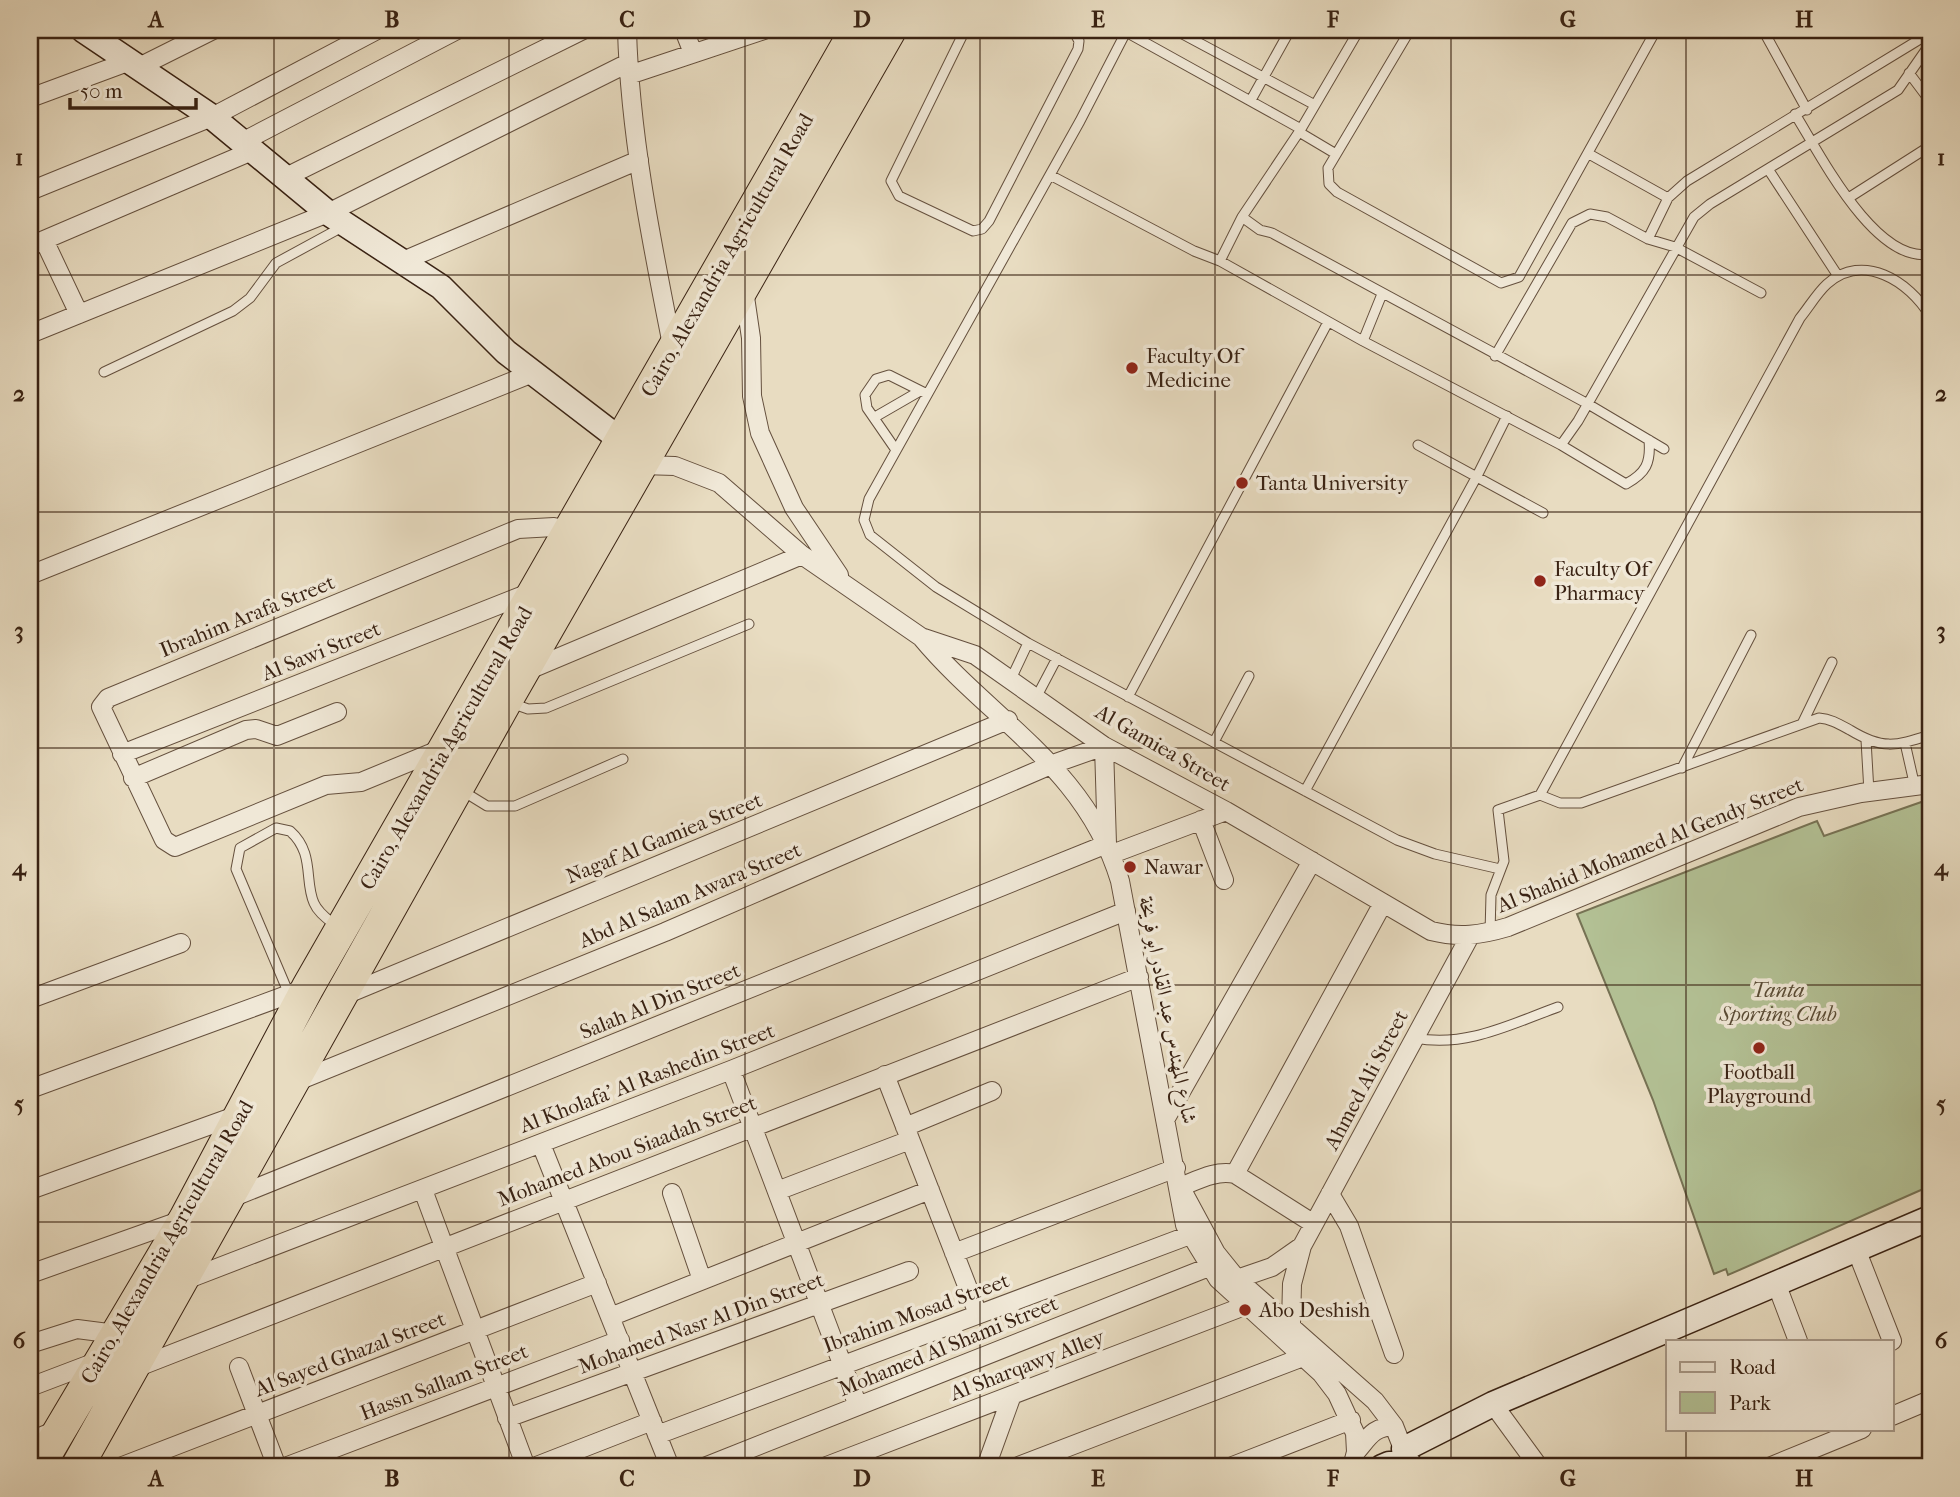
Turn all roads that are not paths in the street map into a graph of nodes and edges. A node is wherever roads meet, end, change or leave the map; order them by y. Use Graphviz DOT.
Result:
graph roads {
  1 [pos="213,30"];
  2 [pos="377,30"];
  3 [pos="457,30"];
  4 [pos="583,30"];
  5 [pos="627,30"];
  6 [pos="684,30"];
  7 [pos="764,30"];
  8 [pos="856,30"];
  9 [pos="890,30"];
  10 [pos="965,30"];
  11 [pos="1073,30"];
  12 [pos="1175,30"];
  13 [pos="1290,30"];
  14 [pos="1359,30"];
  15 [pos="1410,30"];
  16 [pos="1656,30"];
  17 [pos="1763,30"];
  18 [pos="89,31"];
  19 [pos="1126,31"];
  20 [pos="1930,33"];
  21 [pos="1930,44"];
  22 [pos="693,53"];
  23 [pos="134,64"];
  24 [pos="628,69"];
  25 [pos="1909,73"];
  26 [pos="1263,79"];
  27 [pos="30,98"];
  28 [pos="1251,100"];
  29 [pos="1930,101"];
  30 [pos="1315,105"];
  31 [pos="1807,110"];
  32 [pos="1795,114"];
  33 [pos="212,117"];
  34 [pos="1300,130"];
  35 [pos="1812,142"];
  36 [pos="247,146"];
  37 [pos="1930,146"];
  38 [pos="1336,154"];
  39 [pos="1589,154"];
  40 [pos="639,160"];
  41 [pos="1768,169"];
  42 [pos="1050,175"];
  43 [pos="284,178"];
  44 [pos="30,191"];
  45 [pos="1850,197"];
  46 [pos="1668,198"];
  47 [pos="1242,217"];
  48 [pos="337,219"];
  49 [pos="1648,239"];
  50 [pos="37,243"];
  51 [pos="1675,247"];
  52 [pos="1930,254"];
  53 [pos="403,261"];
  54 [pos="1220,261"];
  55 [pos="1838,276"];
  56 [pos="744,290"];
  57 [pos="1761,293"];
  58 [pos="1382,294"];
  59 [pos="79,314"];
  60 [pos="1930,316"];
  61 [pos="1328,322"];
  62 [pos="30,334"];
  63 [pos="1363,341"];
  64 [pos="673,350"];
  65 [pos="1494,356"];
  66 [pos="104,372"];
  67 [pos="533,373"];
  68 [pos="924,393"];
  69 [pos="1588,404"];
  70 [pos="1507,416"];
  71 [pos="874,417"];
  72 [pos="1649,440"];
  73 [pos="1561,444"];
  74 [pos="1418,445"];
  75 [pos="1664,449"];
  76 [pos="896,450"];
  77 [pos="632,453"];
  78 [pos="1477,476"];
  79 [pos="1543,513"];
  80 [pos="570,533"];
  81 [pos="802,555"];
  82 [pos="30,575"];
  83 [pos="843,581"];
  84 [pos="537,590"];
  85 [pos="749,624"];
  86 [pos="1751,635"];
  87 [pos="920,637"];
  88 [pos="1028,643"];
  89 [pos="1057,658"];
  90 [pos="1832,662"];
  91 [pos="521,674"];
  92 [pos="1249,676"];
  93 [pos="1011,679"];
  94 [pos="1037,696"];
  95 [pos="1128,697"];
  96 [pos="506,701"];
  97 [pos="337,712"];
  98 [pos="1008,720"];
  99 [pos="1803,722"];
  100 [pos="1930,734"];
  101 [pos="1866,740"];
  102 [pos="1213,742"];
  103 [pos="1905,743"];
  104 [pos="1104,746"];
  105 [pos="447,747"];
  106 [pos="122,754"];
  107 [pos="622,759"];
  108 [pos="1053,764"];
  109 [pos="1682,768"];
  110 [pos="133,778"];
  111 [pos="1923,785"];
  112 [pos="457,787"];
  113 [pos="1305,791"];
  114 [pos="1869,792"];
  115 [pos="1540,795"];
  116 [pos="1226,811"];
  117 [pos="1202,820"];
  118 [pos="1110,849"];
  119 [pos="1312,861"];
  120 [pos="1500,869"];
  121 [pos="1224,880"];
  122 [pos="1383,903"];
  123 [pos="1126,911"];
  124 [pos="341,931"];
  125 [pos="1490,933"];
  126 [pos="1470,936"];
  127 [pos="181,943"];
  128 [pos="1139,977"];
  129 [pos="298,991"];
  130 [pos="338,997"];
  131 [pos="30,999"];
  132 [pos="1558,1007"];
  133 [pos="1415,1038"];
  134 [pos="731,1070"];
  135 [pos="885,1075"];
  136 [pos="292,1083"];
  137 [pos="30,1090"];
  138 [pos="992,1091"];
  139 [pos="241,1114"];
  140 [pos="1166,1118"];
  141 [pos="753,1126"];
  142 [pos="908,1134"];
  143 [pos="541,1144"];
  144 [pos="1176,1168"];
  145 [pos="1236,1174"];
  146 [pos="1180,1187"];
  147 [pos="30,1190"];
  148 [pos="423,1190"];
  149 [pos="930,1190"];
  150 [pos="777,1191"];
  151 [pos="672,1192"];
  152 [pos="1330,1194"];
  153 [pos="229,1199"];
  154 [pos="564,1200"];
  155 [pos="1930,1218"];
  156 [pos="185,1219"];
  157 [pos="1314,1224"];
  158 [pos="1190,1235"];
  159 [pos="797,1243"];
  160 [pos="1302,1246"];
  161 [pos="444,1247"];
  162 [pos="1856,1249"];
  163 [pos="954,1252"];
  164 [pos="1209,1266"];
  165 [pos="909,1270"];
  166 [pos="30,1274"];
  167 [pos="1237,1279"];
  168 [pos="702,1280"];
  169 [pos="183,1282"];
  170 [pos="597,1283"];
  171 [pos="1776,1283"];
  172 [pos="820,1303"];
  173 [pos="1247,1306"];
  174 [pos="978,1314"];
  175 [pos="610,1317"];
  176 [pos="1291,1324"];
  177 [pos="475,1330"];
  178 [pos="620,1340"];
  179 [pos="1798,1340"];
  180 [pos="1891,1340"];
  181 [pos="30,1344"];
  182 [pos="108,1347"];
  183 [pos="1394,1354"];
  184 [pos="1303,1357"];
  185 [pos="843,1365"];
  186 [pos="239,1367"];
  187 [pos="133,1369"];
  188 [pos="632,1372"];
  189 [pos="1354,1381"];
  190 [pos="30,1387"];
  191 [pos="496,1387"];
  192 [pos="1337,1394"];
  193 [pos="1012,1395"];
  194 [pos="1930,1400"];
  195 [pos="1493,1404"];
  196 [pos="858,1406"];
  197 [pos="257,1414"];
  198 [pos="1894,1415"];
  199 [pos="507,1418"];
  200 [pos="1351,1420"];
  201 [pos="1394,1426"];
  202 [pos="654,1428"];
  203 [pos="60,1429"];
  204 [pos="1860,1430"];
  205 [pos="30,1441"];
  206 [pos="1354,1459"];
  207 [pos="1408,1460"];
  208 [pos="38,1467"];
  209 [pos="77,1467"];
  210 [pos="120,1467"];
  211 [pos="277,1467"];
  212 [pos="285,1467"];
  213 [pos="526,1467"];
  214 [pos="534,1467"];
  215 [pos="670,1467"];
  216 [pos="704,1467"];
  217 [pos="824,1467"];
  218 [pos="986,1467"];
  219 [pos="1016,1467"];
  220 [pos="1230,1467"];
  221 [pos="1382,1467"];
  222 [pos="1539,1467"];
  223 [pos="1769,1467"];
  1 -- 23 [label="street"];
  2 -- 33 [label="street"];
  3 -- 36 [label="street"];
  4 -- 43 [label="street"];
  5 -- 24 [label="street"];
  6 -- 22 [label="street"];
  7 -- 22 [label="street"];
  8 -- 64 [label="highway, Cairo, Alexandria Agricultural Road"];
  9 -- 56 [label="highway, Cairo, Alexandria Agricultural Road"];
  10 -- 11 [label="lane"];
  12 -- 26 [label="lane"];
  13 -- 26 [label="lane"];
  14 -- 30 [label="lane"];
  15 -- 38 [label="lane"];
  16 -- 39 [label="lane"];
  17 -- 31 [label="lane"];
  18 -- 23 [label="street"];
  19 -- 28 [label="lane"];
  19 -- 42 [label="lane"];
  20 -- 31 [label="lane"];
  21 -- 25 [label="lane"];
  22 -- 24 [label="street"];
  23 -- 27 [label="street"];
  23 -- 33 [label="street"];
  24 -- 40 [label="street"];
  24 -- 48 [label="street"];
  25 -- 29 [label="lane"];
  25 -- 35 [label="lane"];
  26 -- 28 [label="lane"];
  26 -- 30 [label="lane"];
  28 -- 34 [label="lane"];
  30 -- 34 [label="lane"];
  31 -- 32 [label="lane"];
  32 -- 35 [label="lane"];
  32 -- 46 [label="lane"];
  33 -- 36 [label="street"];
  33 -- 44 [label="street"];
  34 -- 38 [label="lane"];
  34 -- 47 [label="lane"];
  35 -- 41 [label="lane"];
  35 -- 45 [label="lane"];
  36 -- 43 [label="street"];
  36 -- 50 [label="street"];
  37 -- 45 [label="lane"];
  38 -- 39 [label="lane"];
  39 -- 46 [label="lane"];
  40 -- 53 [label="street"];
  40 -- 64 [label="street"];
  41 -- 51 [label="lane"];
  41 -- 55 [label="lane"];
  42 -- 54 [label="lane"];
  42 -- 68 [label="lane"];
  43 -- 48 [label="street"];
  45 -- 52 [label="lane"];
  46 -- 49 [label="lane"];
  47 -- 54 [label="lane"];
  47 -- 58 [label="lane"];
  48 -- 53 [label="street"];
  48 -- 59 [label="street"];
  48 -- 66 [label="lane"];
  49 -- 51 [label="lane"];
  49 -- 65 [label="lane"];
  50 -- 59 [label="street"];
  51 -- 57 [label="lane"];
  51 -- 69 [label="lane"];
  53 -- 67 [label="street"];
  54 -- 61 [label="lane"];
  55 -- 60 [label="lane"];
  55 -- 115 [label="lane"];
  56 -- 77 [label="highway, Cairo, Alexandria Agricultural Road"];
  56 -- 83 [label="street, Al Gamiea Street"];
  58 -- 63 [label="lane"];
  58 -- 65 [label="lane"];
  59 -- 62 [label="street"];
  61 -- 63 [label="lane"];
  61 -- 95 [label="lane"];
  63 -- 70 [label="lane"];
  64 -- 77 [label="highway, Cairo, Alexandria Agricultural Road"];
  65 -- 69 [label="lane"];
  67 -- 77 [label="street"];
  67 -- 82 [label="street"];
  68 -- 71 [label="lane"];
  68 -- 71 [label="lane"];
  68 -- 76 [label="lane"];
  69 -- 72 [label="lane"];
  69 -- 73 [label="lane"];
  70 -- 73 [label="lane"];
  70 -- 78 [label="lane"];
  71 -- 76 [label="lane"];
  72 -- 73 [label="lane"];
  72 -- 75 [label="lane"];
  74 -- 78 [label="lane"];
  76 -- 88 [label="lane"];
  77 -- 80 [label="highway, Cairo, Alexandria Agricultural Road"];
  77 -- 81 [label="street, Al Gamiea Street"];
  77 -- 91 [label="highway, Cairo, Alexandria Agricultural Road"];
  78 -- 79 [label="lane"];
  78 -- 113 [label="lane"];
  80 -- 84 [label="highway, Cairo, Alexandria Agricultural Road"];
  80 -- 106 [label="street, Ibrahim Arafa Street"];
  81 -- 83 [label="street, Al Gamiea Street"];
  81 -- 91 [label="street"];
  83 -- 87 [label="street, Al Gamiea Street"];
  84 -- 105 [label="highway, Cairo, Alexandria Agricultural Road"];
  84 -- 106 [label="street, Al Sawi Street"];
  85 -- 96 [label="lane"];
  86 -- 109 [label="lane"];
  87 -- 93 [label="street, Al Gamiea Street"];
  87 -- 98 [label="street, شارع المهندس عبد القادر ابو فريخة"];
  88 -- 89 [label="lane"];
  88 -- 93 [label="lane"];
  89 -- 94 [label="lane"];
  89 -- 95 [label="lane"];
  90 -- 99 [label="lane"];
  91 -- 96 [label="highway, Cairo, Alexandria Agricultural Road"];
  92 -- 102 [label="lane"];
  93 -- 94 [label="street, Al Gamiea Street"];
  94 -- 104 [label="street, Al Gamiea Street"];
  95 -- 102 [label="lane"];
  96 -- 112 [label="highway, Cairo, Alexandria Agricultural Road"];
  97 -- 110 [label="street"];
  98 -- 108 [label="street, شارع المهندس عبد القادر ابو فريخة"];
  98 -- 130 [label="street, Nagaf Al Gamiea Street"];
  99 -- 101 [label="lane"];
  99 -- 109 [label="lane"];
  100 -- 103 [label="lane"];
  101 -- 103 [label="lane"];
  101 -- 114 [label="lane"];
  102 -- 113 [label="lane"];
  103 -- 111 [label="lane"];
  104 -- 108 [label="street, Abd Al Salam Awara Street"];
  104 -- 116 [label="street, Al Gamiea Street"];
  104 -- 118 [label="street, شارع المهندس عبد القادر ابو فريخة"];
  105 -- 110 [label="street, Ibrahim Arafa Street"];
  105 -- 124 [label="highway, Cairo, Alexandria Agricultural Road"];
  106 -- 110 [label="street, Ibrahim Arafa Street"];
  107 -- 112 [label="lane"];
  108 -- 118 [label="street, شارع المهندس عبد القادر ابو فريخة"];
  108 -- 136 [label="street, Abd Al Salam Awara Street"];
  109 -- 115 [label="lane"];
  111 -- 114 [label="street, Al Shahid Mohamed Al Gendy Street"];
  112 -- 130 [label="highway, Cairo, Alexandria Agricultural Road"];
  113 -- 120 [label="lane"];
  114 -- 125 [label="street, Al Shahid Mohamed Al Gendy Street"];
  115 -- 120 [label="lane"];
  116 -- 117 [label="street, Salah Al Din Street"];
  116 -- 119 [label="street, Al Gamiea Street"];
  117 -- 118 [label="street, Salah Al Din Street"];
  117 -- 121 [label="street"];
  118 -- 123 [label="street, شارع المهندس عبد القادر ابو فريخة"];
  118 -- 153 [label="street, Salah Al Din Street"];
  119 -- 122 [label="street, Al Gamiea Street"];
  119 -- 140 [label="street"];
  120 -- 125 [label="lane"];
  122 -- 126 [label="street, Al Gamiea Street"];
  122 -- 145 [label="street"];
  123 -- 128 [label="street, شارع المهندس عبد القادر ابو فريخة"];
  123 -- 134 [label="street, Al Kholafa' Al Rashedin Street"];
  124 -- 129 [label="highway, Cairo, Alexandria Agricultural Road"];
  124 -- 129 [label="lane"];
  125 -- 126 [label="street, Al Shahid Mohamed Al Gendy Street"];
  126 -- 133 [label="street, Ahmed Ali Street"];
  127 -- 131 [label="street"];
  128 -- 135 [label="street, Mohamed Abou Siaadah Street"];
  128 -- 140 [label="street, شارع المهندس عبد القادر ابو فريخة"];
  129 -- 137 [label="street"];
  129 -- 139 [label="highway, Cairo, Alexandria Agricultural Road"];
  130 -- 136 [label="highway, Cairo, Alexandria Agricultural Road"];
  132 -- 133 [label="lane"];
  133 -- 152 [label="street, Ahmed Ali Street"];
  134 -- 141 [label="street"];
  134 -- 143 [label="street, Al Kholafa' Al Rashedin Street"];
  135 -- 141 [label="street, Mohamed Abou Siaadah Street"];
  135 -- 142 [label="street"];
  136 -- 153 [label="highway, Cairo, Alexandria Agricultural Road"];
  138 -- 142 [label="street"];
  139 -- 147 [label="street"];
  139 -- 156 [label="highway, Cairo, Alexandria Agricultural Road"];
  140 -- 144 [label="street, شارع المهندس عبد القادر ابو فريخة"];
  141 -- 150 [label="street"];
  141 -- 154 [label="street, Mohamed Abou Siaadah Street"];
  142 -- 149 [label="street"];
  142 -- 150 [label="street"];
  143 -- 148 [label="street, Al Kholafa' Al Rashedin Street"];
  143 -- 154 [label="street"];
  144 -- 146 [label="street, شارع المهندس عبد القادر ابو فريخة"];
  144 -- 163 [label="street"];
  145 -- 146 [label="street"];
  145 -- 157 [label="street"];
  146 -- 158 [label="street, شارع المهندس عبد القادر ابو فريخة"];
  146 -- 167 [label="street, شارع المهندس عبد القادر ابو فريخة"];
  148 -- 161 [label="street"];
  148 -- 169 [label="street, Al Kholafa' Al Rashedin Street"];
  149 -- 159 [label="street"];
  149 -- 163 [label="street"];
  150 -- 159 [label="street"];
  151 -- 168 [label="street"];
  152 -- 157 [label="street, Ahmed Ali Street"];
  152 -- 183 [label="street"];
  153 -- 169 [label="highway, Cairo, Alexandria Agricultural Road"];
  154 -- 161 [label="street, Mohamed Abou Siaadah Street"];
  154 -- 170 [label="street"];
  155 -- 162 [label="street"];
  156 -- 166 [label="street"];
  156 -- 182 [label="highway, Cairo, Alexandria Agricultural Road"];
  157 -- 160 [label="street, Ahmed Ali Street"];
  158 -- 164 [label="street, شارع المهندس عبد القادر ابو فريخة"];
  158 -- 174 [label="street, Ibrahim Mosad Street"];
  159 -- 168 [label="street"];
  159 -- 172 [label="street"];
  160 -- 167 [label="street, Ahmed Ali Street"];
  160 -- 176 [label="street, Ahmed Ali Street"];
  161 -- 177 [label="street"];
  161 -- 187 [label="street, Mohamed Abou Siaadah Street"];
  162 -- 171 [label="street"];
  162 -- 180 [label="street"];
  163 -- 174 [label="street"];
  164 -- 173 [label="street, شارع المهندس عبد القادر ابو فريخة"];
  164 -- 196 [label="street, Mohamed Al Shami Street"];
  165 -- 172 [label="street, Mohamed Nasr Al Din Street"];
  167 -- 176 [label="street, شارع المهندس عبد القادر ابو فريخة"];
  168 -- 175 [label="street"];
  169 -- 187 [label="highway, Cairo, Alexandria Agricultural Road"];
  170 -- 175 [label="street"];
  170 -- 177 [label="street, Al Sayed Ghazal Street"];
  171 -- 179 [label="street"];
  171 -- 195 [label="street"];
  172 -- 185 [label="street"];
  172 -- 188 [label="street, Mohamed Nasr Al Din Street"];
  173 -- 184 [label="street, شارع المهندس عبد القادر ابو فريخة"];
  173 -- 193 [label="street, Al Sharqawy Alley"];
  174 -- 185 [label="street, Ibrahim Mosad Street"];
  175 -- 178 [label="street"];
  176 -- 189 [label="street, شارع المهندس عبد القادر ابو فريخة"];
  177 -- 191 [label="street"];
  177 -- 197 [label="street, Al Sayed Ghazal Street"];
  178 -- 188 [label="street"];
  178 -- 191 [label="street, Hassn Sallam Street"];
  181 -- 182 [label="street"];
  182 -- 190 [label="street"];
  182 -- 203 [label="highway, Cairo, Alexandria Agricultural Road"];
  184 -- 192 [label="street, شارع المهندس عبد القادر ابو فريخة"];
  184 -- 219 [label="street"];
  185 -- 196 [label="street"];
  185 -- 202 [label="street, Ibrahim Mosad Street"];
  186 -- 197 [label="street"];
  187 -- 209 [label="highway, Cairo, Alexandria Agricultural Road"];
  188 -- 199 [label="street, Mohamed Nasr Al Din Street"];
  188 -- 202 [label="street"];
  189 -- 192 [label="street"];
  189 -- 201 [label="street, شارع المهندس عبد القادر ابو فريخة"];
  191 -- 199 [label="street"];
  191 -- 212 [label="street, Hassn Sallam Street"];
  192 -- 200 [label="street, شارع المهندس عبد القادر ابو فريخة"];
  193 -- 217 [label="street, Al Sharqawy Alley"];
  193 -- 218 [label="street"];
  194 -- 198 [label="street"];
  195 -- 207 [label="street"];
  195 -- 222 [label="street"];
  196 -- 216 [label="street, Mohamed Al Shami Street"];
  197 -- 210 [label="street, Al Sayed Ghazal Street"];
  197 -- 211 [label="street"];
  199 -- 213 [label="street"];
  200 -- 206 [label="street, شارع المهندس عبد القادر ابو فريخة"];
  200 -- 220 [label="street"];
  201 -- 206 [label="street"];
  201 -- 207 [label="street, شارع المهندس عبد القادر ابو فريخة"];
  202 -- 214 [label="street, Ibrahim Mosad Street"];
  202 -- 215 [label="street"];
  203 -- 205 [label="street"];
  203 -- 208 [label="highway, Cairo, Alexandria Agricultural Road"];
  204 -- 223 [label="street"];
  207 -- 221 [label="street"];
}
